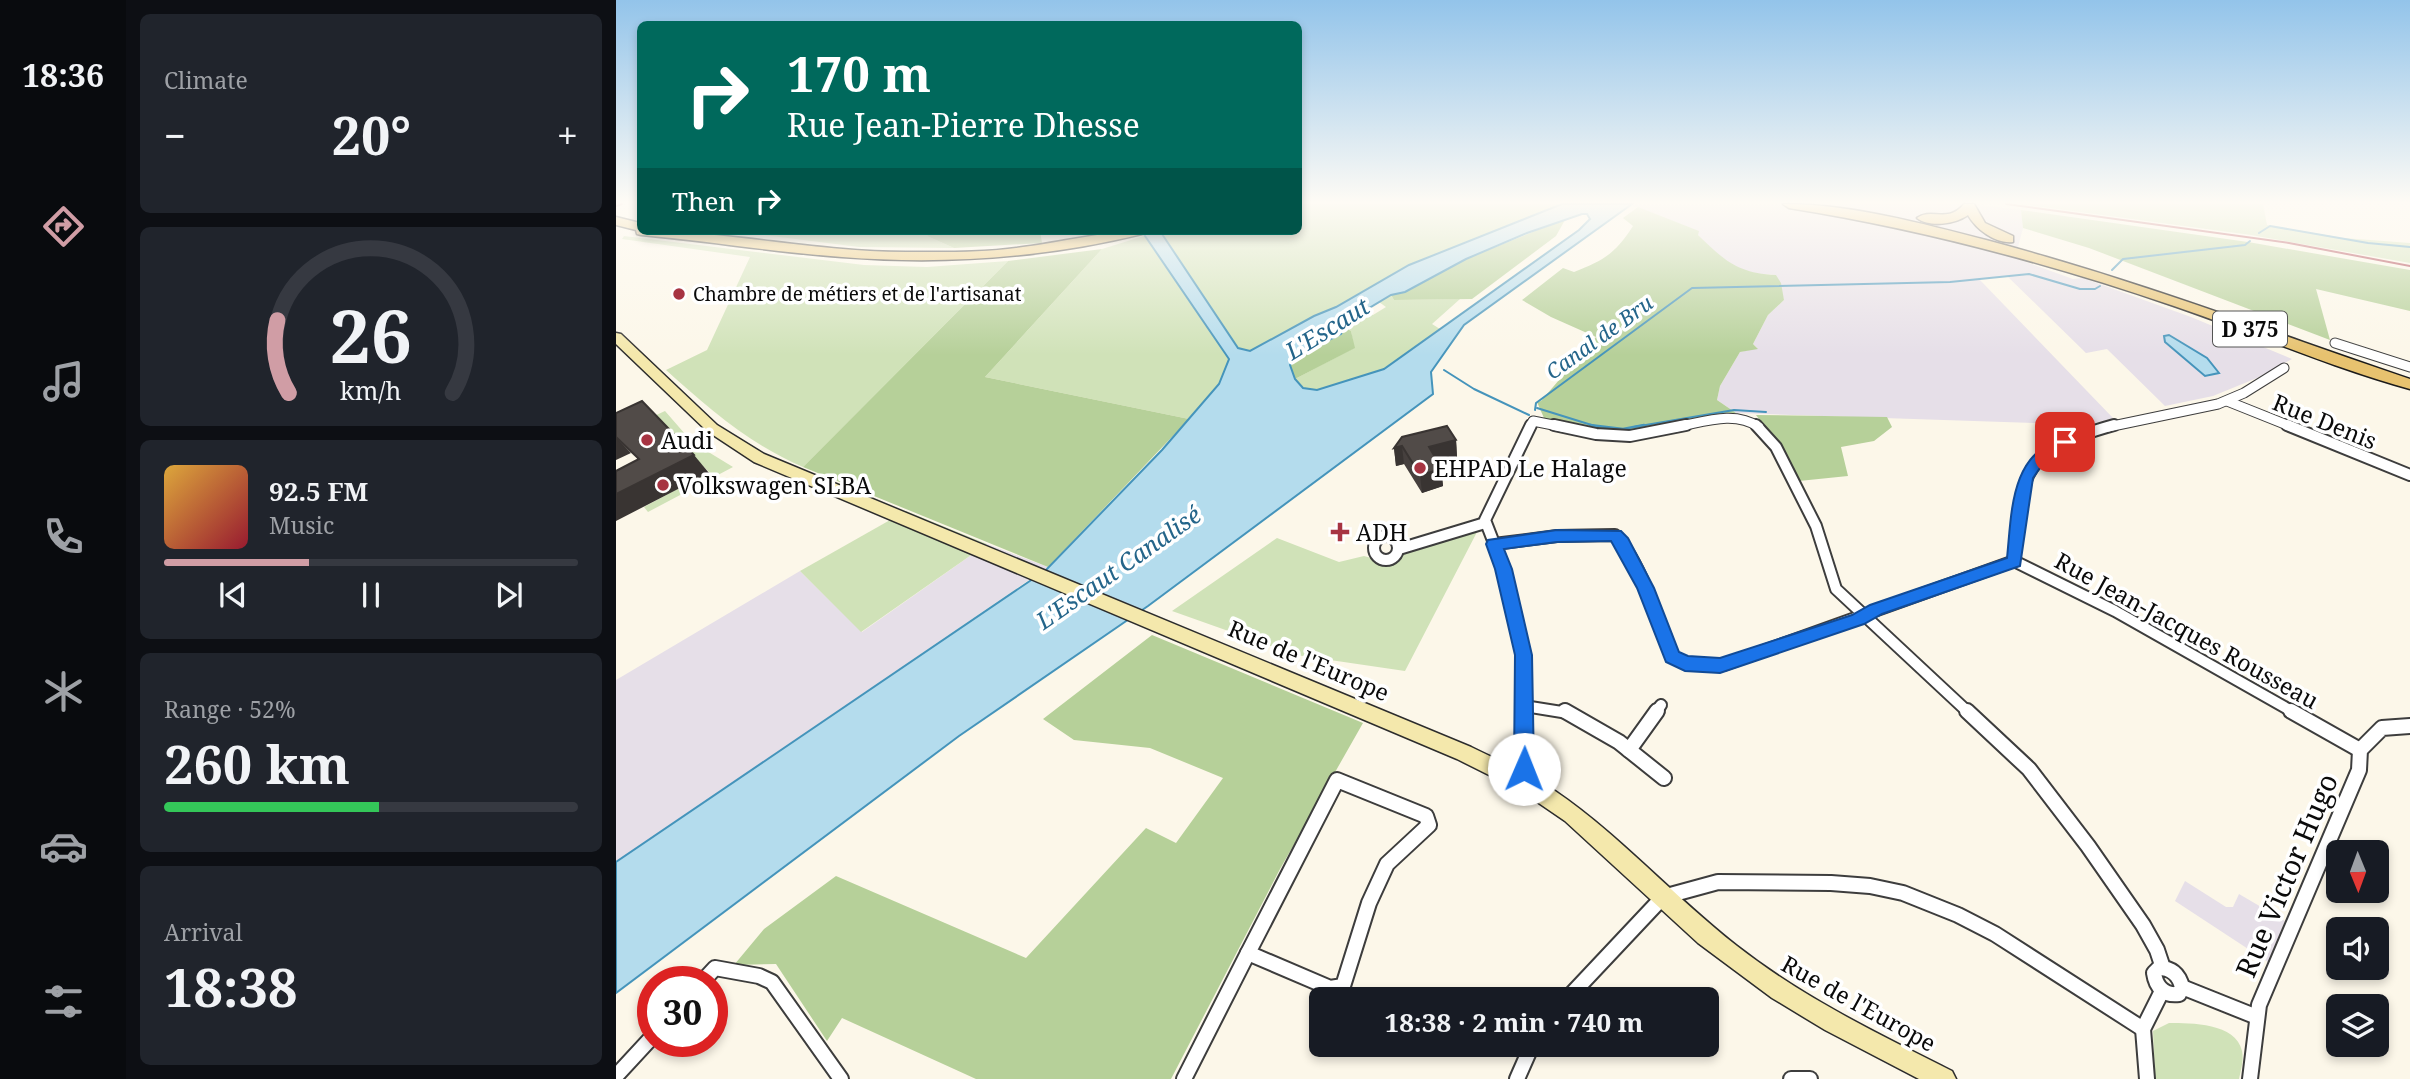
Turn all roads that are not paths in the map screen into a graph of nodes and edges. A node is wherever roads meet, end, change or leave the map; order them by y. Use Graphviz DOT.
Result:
graph roads {
  1 [pos="844,254"];
  2 [pos="993,254"];
  3 [pos="2028,254"];
  4 [pos="2030,254"];
  5 [pos="2052,254"];
  6 [pos="2133,283"];
  7 [pos="2193,306"];
  8 [pos="620,341"];
  9 [pos="2335,343"];
  10 [pos="2410,367"];
  11 [pos="2284,368"];
  12 [pos="2410,377"];
  13 [pos="2410,384"];
  14 [pos="2410,395"];
  15 [pos="2227,401"];
  16 [pos="2410,475"];
  17 [pos="1485,523"];
  18 [pos="1494,544"];
  19 [pos="1399,549"];
  20 [pos="2014,562"];
  21 [pos="1865,617"];
  22 [pos="1661,705"];
  23 [pos="1524,706"];
  24 [pos="2410,726"];
  25 [pos="1629,750"];
  26 [pos="2360,750"];
  27 [pos="1664,778"];
  28 [pos="1519,780"];
  29 [pos="1663,897"];
  30 [pos="1248,953"];
  31 [pos="2163,968"];
  32 [pos="728,970"];
  33 [pos="1578,987"];
  34 [pos="2182,987"];
  35 [pos="2162,991"];
  36 [pos="2257,1017"];
  37 [pos="2143,1029"];
  38 [pos="637,1053"];
  39 [pos="1527,1057"];
  40 [pos="616,1076"];
  41 [pos="841,1079"];
  42 [pos="1184,1079"];
  43 [pos="1517,1079"];
  44 [pos="1791,1079"];
  45 [pos="1811,1079"];
  46 [pos="1944,1079"];
  47 [pos="2147,1079"];
  48 [pos="2250,1079"];
  1 -- 2 [label="main road"];
  3 -- 7 [label="main road, D 375"];
  4 -- 6 [label="main road"];
  5 -- 6 [label="main road"];
  6 -- 7 [label="main road"];
  7 -- 12 [label="main road"];
  7 -- 13 [label="main road, D 375"];
  7 -- 14 [label="main road"];
  8 -- 28 [label="street, Rue de l'Europe"];
  9 -- 10 [label="street"];
  11 -- 15 [label="street"];
  15 -- 16 [label="street, Rue Denis"];
  15 -- 20 [label="street"];
  17 -- 18 [label="street"];
  17 -- 19 [label="street"];
  17 -- 21 [label="street"];
  18 -- 21 [label="street"];
  18 -- 23 [label="street"];
  20 -- 21 [label="street"];
  20 -- 26 [label="street, Rue Jean-Jacques Rousseau"];
  21 -- 31 [label="street"];
  22 -- 25 [label="street"];
  23 -- 25 [label="street"];
  23 -- 28 [label="street"];
  24 -- 26 [label="street"];
  25 -- 27 [label="street"];
  26 -- 36 [label="street, Rue Victor Hugo"];
  28 -- 29 [label="street, Rue de l'Europe"];
  29 -- 33 [label="street"];
  29 -- 37 [label="street"];
  29 -- 46 [label="street, Rue de l'Europe"];
  30 -- 30 [label="street"];
  30 -- 42 [label="street"];
  31 -- 34 [label="street"];
  31 -- 35 [label="street"];
  32 -- 41 [label="street"];
  34 -- 35 [label="street"];
  34 -- 36 [label="street"];
  35 -- 37 [label="street"];
  36 -- 48 [label="street, Rue Victor Hugo"];
  37 -- 47 [label="street"];
  38 -- 40 [label="street"];
  39 -- 43 [label="street"];
  44 -- 45 [label="street"];
}
